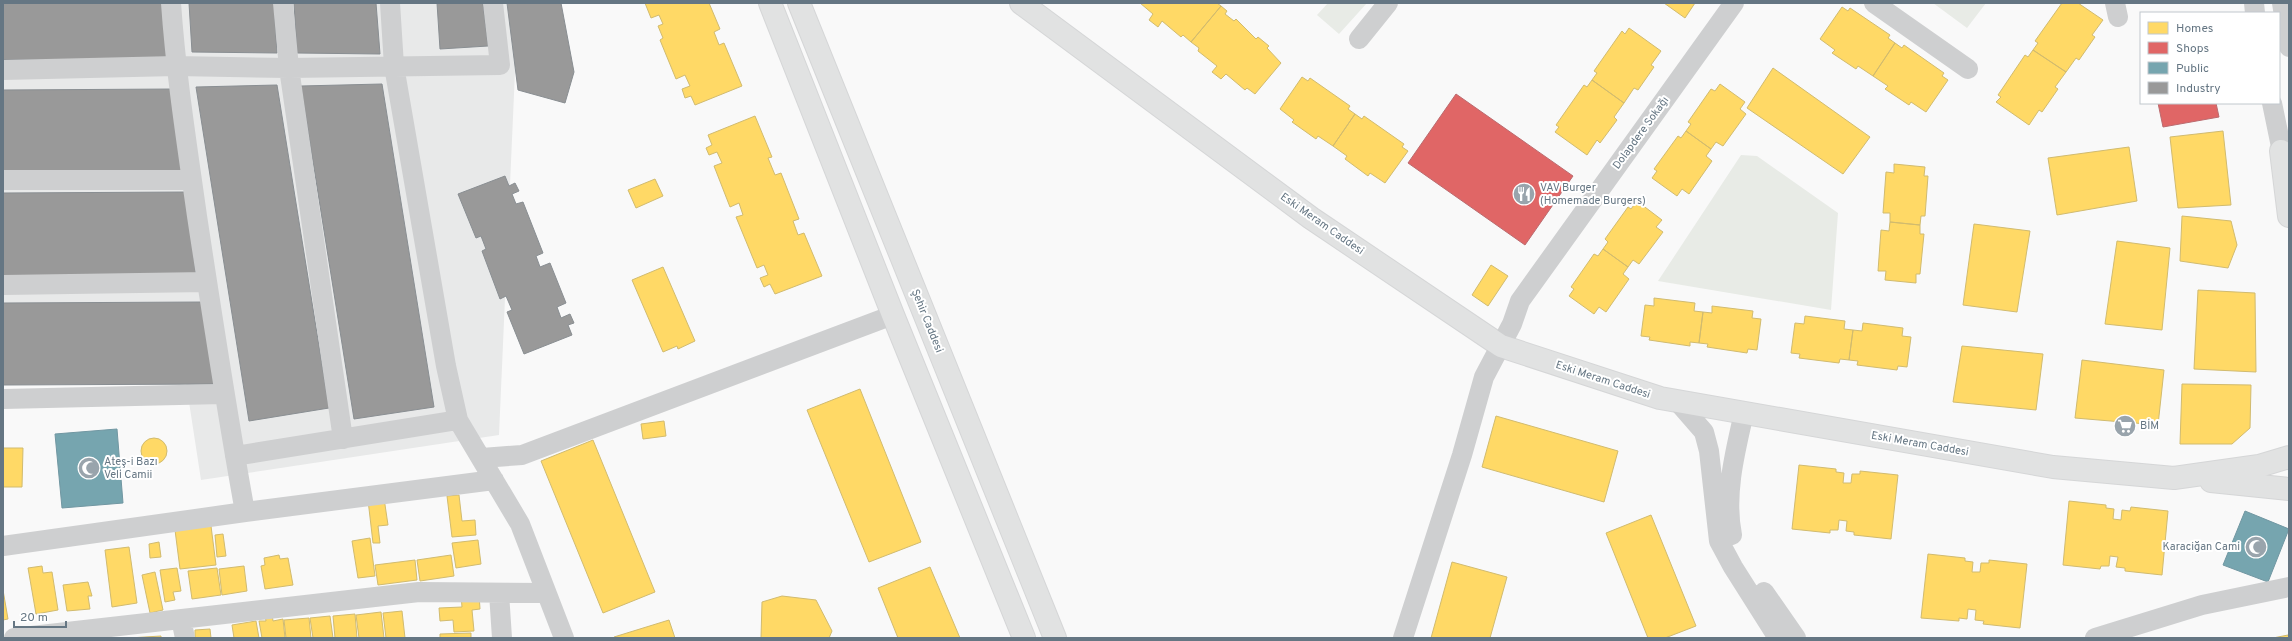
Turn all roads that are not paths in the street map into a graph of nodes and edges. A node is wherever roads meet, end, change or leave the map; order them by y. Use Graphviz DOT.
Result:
graph roads {
  1 [pos="171,3"];
  2 [pos="283,3"];
  3 [pos="390,3"];
  4 [pos="493,3"];
  5 [pos="770,3"];
  6 [pos="798,3"];
  7 [pos="1021,3"];
  8 [pos="1388,3"];
  9 [pos="1734,3"];
  10 [pos="1874,3"];
  11 [pos="2282,3"];
  12 [pos="1359,39"];
  13 [pos="2289,43"];
  14 [pos="176,66"];
  15 [pos="394,66"];
  16 [pos="289,68"];
  17 [pos="1968,69"];
  18 [pos="3,70"];
  19 [pos="2272,104"];
  20 [pos="2281,151"];
  21 [pos="2289,179"];
  22 [pos="3,180"];
  23 [pos="192,180"];
  24 [pos="2289,216"];
  25 [pos="207,282"];
  26 [pos="3,285"];
  27 [pos="893,315"];
  28 [pos="1501,346"];
  29 [pos="223,394"];
  30 [pos="3,399"];
  31 [pos="1677,401"];
  32 [pos="1744,413"];
  33 [pos="458,420"];
  34 [pos="343,439"];
  35 [pos="2289,441"];
  36 [pos="234,456"];
  37 [pos="2289,456"];
  38 [pos="482,458"];
  39 [pos="2259,466"];
  40 [pos="2174,478"];
  41 [pos="494,480"];
  42 [pos="2289,489"];
  43 [pos="245,512"];
  44 [pos="3,546"];
  45 [pos="2289,587"];
  46 [pos="499,593"];
  47 [pos="546,594"];
  48 [pos="183,629"];
  49 [pos="14,638"];
  50 [pos="502,638"];
  51 [pos="564,638"];
  52 [pos="1024,638"];
  53 [pos="1055,638"];
  54 [pos="1403,638"];
  55 [pos="1778,638"];
  56 [pos="1796,638"];
  57 [pos="2095,638"];
  1 -- 14 [label="street"];
  2 -- 16 [label="street"];
  3 -- 15 [label="street"];
  4 -- 15 [label="street"];
  5 -- 27 [label="main road"];
  6 -- 53 [label="main road, Şehir Caddesi"];
  7 -- 28 [label="main road, Eski Meram Caddesi"];
  8 -- 12 [label="street"];
  9 -- 28 [label="street, Dolapdere Sokağı"];
  10 -- 17 [label="street"];
  11 -- 13 [label="street"];
  14 -- 16 [label="street"];
  14 -- 18 [label="street"];
  14 -- 23 [label="street"];
  15 -- 16 [label="street"];
  15 -- 33 [label="street"];
  16 -- 34 [label="street"];
  19 -- 20 [label="street"];
  20 -- 21 [label="street"];
  20 -- 24 [label="main road"];
  22 -- 23 [label="street"];
  23 -- 25 [label="street"];
  25 -- 26 [label="street"];
  25 -- 29 [label="street"];
  27 -- 38 [label="street"];
  27 -- 52 [label="main road"];
  28 -- 31 [label="main road, Eski Meram Caddesi"];
  28 -- 54 [label="street, Dolapdere Sokağı"];
  29 -- 30 [label="street"];
  29 -- 36 [label="street"];
  31 -- 32 [label="main road, Eski Meram Caddesi"];
  31 -- 55 [label="street"];
  32 -- 40 [label="main road, Eski Meram Caddesi"];
  32 -- 56 [label="street"];
  33 -- 34 [label="street"];
  33 -- 38 [label="street"];
  34 -- 36 [label="street"];
  35 -- 39 [label="main road"];
  36 -- 43 [label="street"];
  37 -- 39 [label="main road, Eski Meram Caddesi"];
  38 -- 41 [label="street"];
  39 -- 40 [label="main road, Eski Meram Caddesi"];
  40 -- 42 [label="main road"];
  41 -- 43 [label="street"];
  41 -- 47 [label="street"];
  43 -- 44 [label="street"];
  45 -- 57 [label="street"];
  46 -- 47 [label="street"];
  46 -- 48 [label="street"];
  46 -- 50 [label="street"];
  47 -- 51 [label="street"];
  48 -- 49 [label="street"];
}
